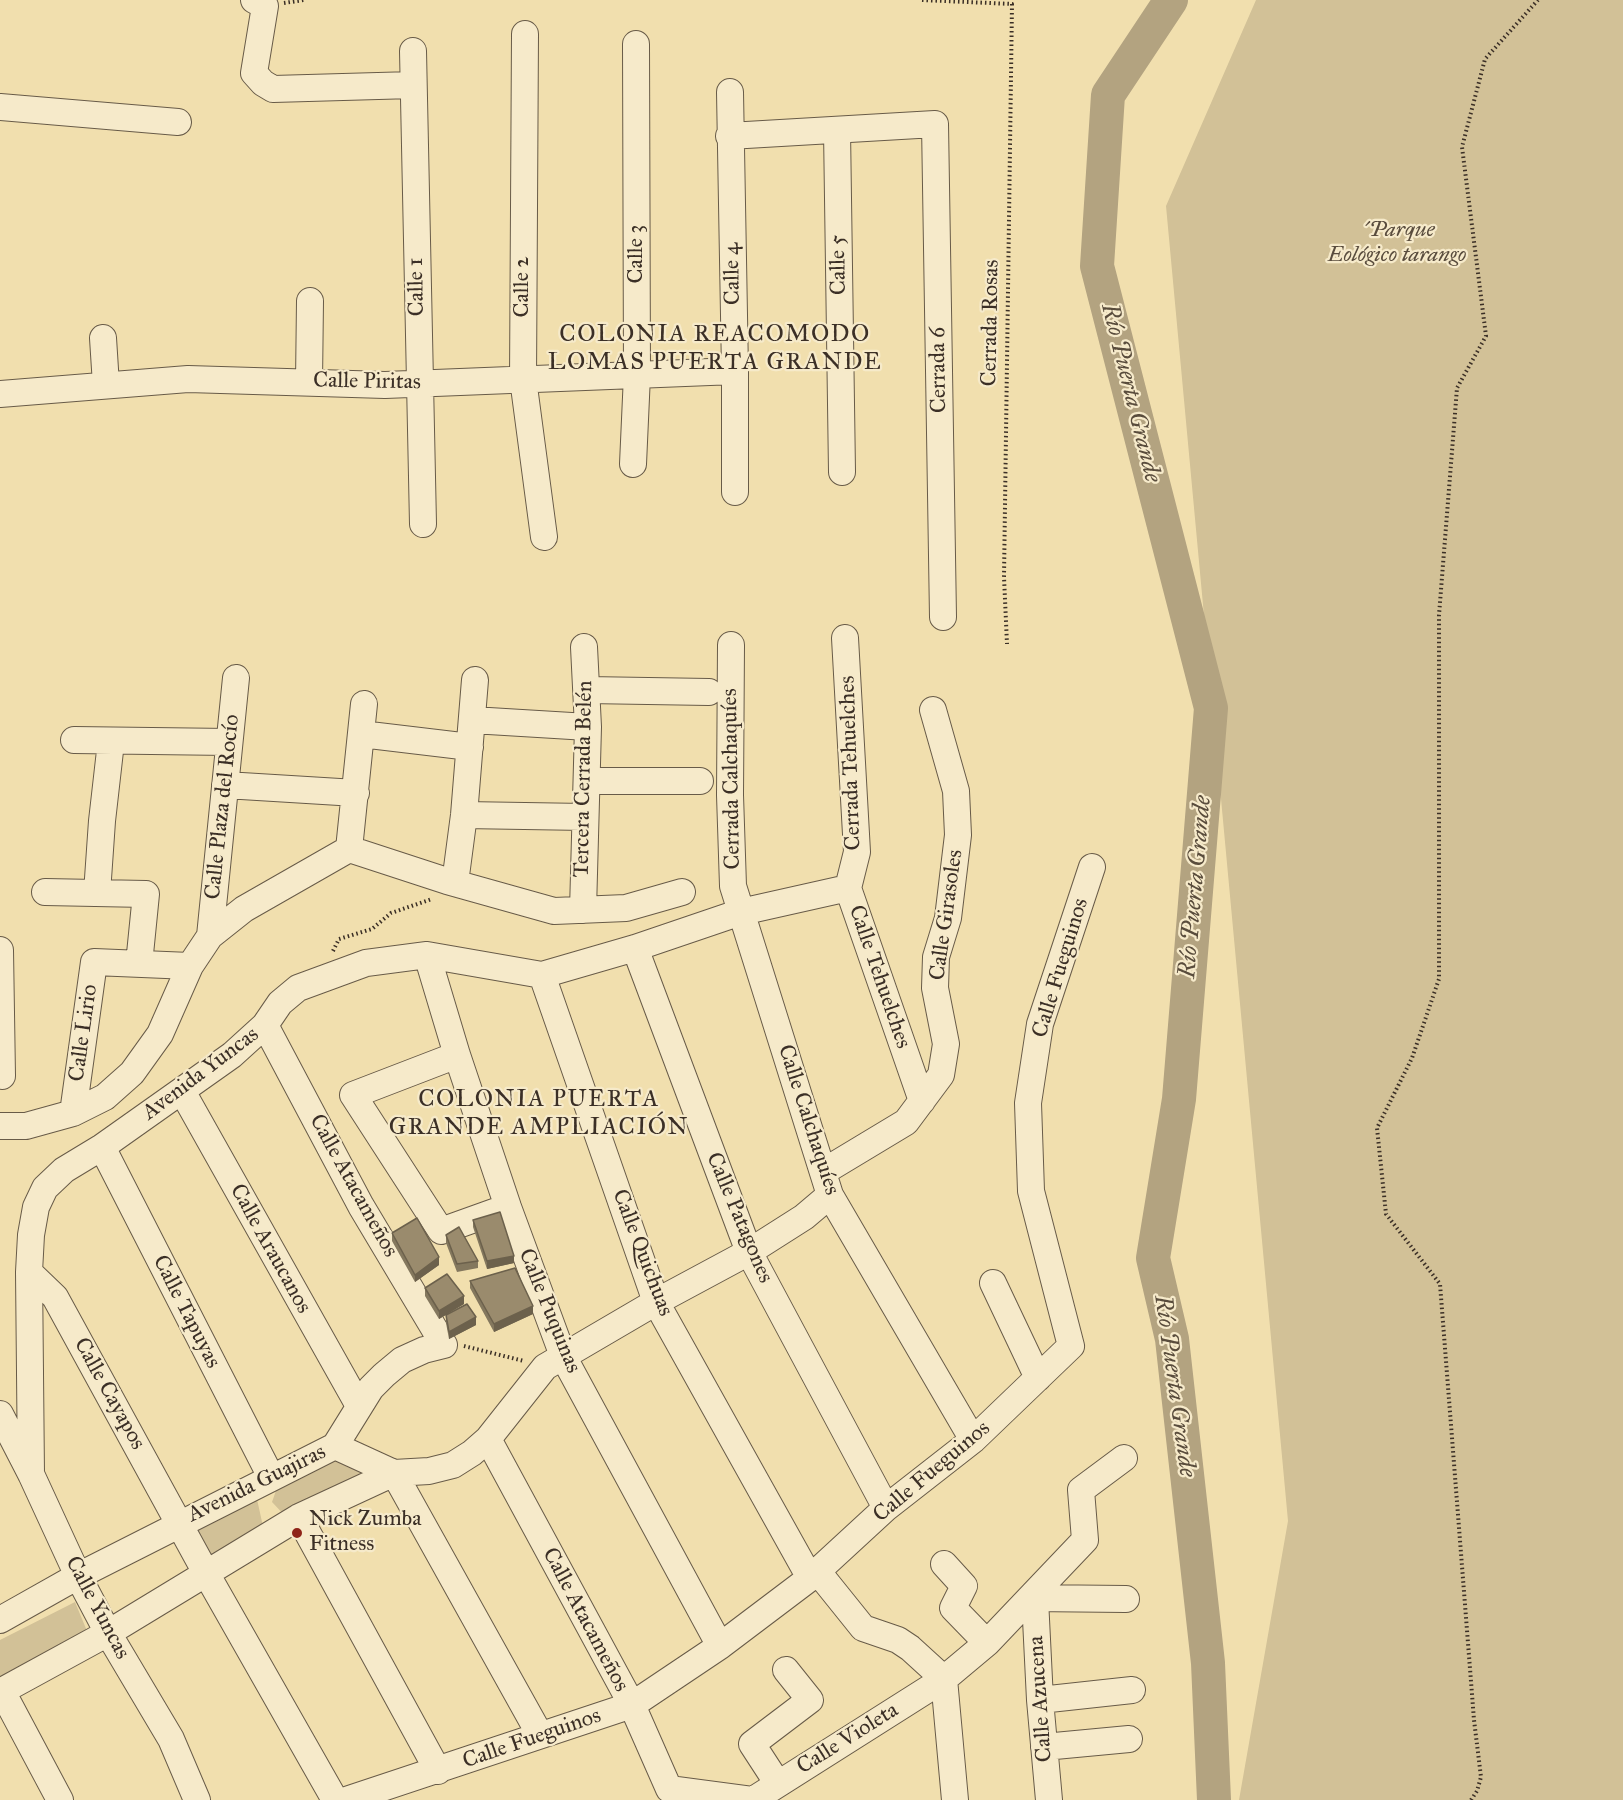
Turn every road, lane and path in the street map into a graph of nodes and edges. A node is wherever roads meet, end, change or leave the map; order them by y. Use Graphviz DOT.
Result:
graph roads {
  1 [pos="254,0"];
  2 [pos="922,0"];
  3 [pos="1538,0"];
  4 [pos="525,34"];
  5 [pos="636,44"];
  6 [pos="413,51"];
  7 [pos="412,85"];
  8 [pos="730,92"];
  9 [pos="0,107"];
  10 [pos="178,123"];
  11 [pos="837,130"];
  12 [pos="729,136"];
  13 [pos="310,301"];
  14 [pos="103,338"];
  15 [pos="735,370"];
  16 [pos="637,375"];
  17 [pos="523,379"];
  18 [pos="309,382"];
  19 [pos="419,384"];
  20 [pos="105,386"];
  21 [pos="0,394"];
  22 [pos="633,464"];
  23 [pos="842,472"];
  24 [pos="735,492"];
  25 [pos="423,524"];
  26 [pos="544,537"];
  27 [pos="943,617"];
  28 [pos="845,638"];
  29 [pos="1008,644"];
  30 [pos="731,645"];
  31 [pos="584,647"];
  32 [pos="236,678"];
  33 [pos="475,680"];
  34 [pos="587,690"];
  35 [pos="709,692"];
  36 [pos="364,704"];
  37 [pos="933,710"];
  38 [pos="472,720"];
  39 [pos="588,727"];
  40 [pos="362,734"];
  41 [pos="74,740"];
  42 [pos="111,742"];
  43 [pos="229,742"];
  44 [pos="470,747"];
  45 [pos="587,781"];
  46 [pos="700,781"];
  47 [pos="225,785"];
  48 [pos="356,793"];
  49 [pos="465,815"];
  50 [pos="585,817"];
  51 [pos="349,849"];
  52 [pos="1092,867"];
  53 [pos="451,882"];
  54 [pos="848,888"];
  55 [pos="45,892"];
  56 [pos="682,892"];
  57 [pos="97,893"];
  58 [pos="583,910"];
  59 [pos="741,912"];
  60 [pos="210,936"];
  61 [pos="635,948"];
  62 [pos="0,950"];
  63 [pos="427,955"];
  64 [pos="139,964"];
  65 [pos="190,966"];
  66 [pos="542,975"];
  67 [pos="320,978"];
  68 [pos="265,1025"];
  69 [pos="457,1055"];
  70 [pos="2,1076"];
  71 [pos="183,1091"];
  72 [pos="922,1101"];
  73 [pos="73,1113"];
  74 [pos="0,1126"];
  75 [pos="102,1147"];
  76 [pos="827,1184"];
  77 [pos="508,1207"];
  78 [pos="749,1252"];
  79 [pos="29,1272"];
  80 [pos="993,1283"];
  81 [pos="657,1302"];
  82 [pos="444,1345"];
  83 [pos="554,1362"];
  84 [pos="1038,1378"];
  85 [pos="359,1406"];
  86 [pos="0,1414"];
  87 [pos="488,1439"];
  88 [pos="973,1440"];
  89 [pos="335,1446"];
  90 [pos="1124,1458"];
  91 [pos="394,1473"];
  92 [pos="31,1474"];
  93 [pos="271,1477"];
  94 [pos="886,1508"];
  95 [pos="299,1517"];
  96 [pos="180,1523"];
  97 [pos="944,1564"];
  98 [pos="206,1574"];
  99 [pos="814,1575"];
  100 [pos="78,1576"];
  101 [pos="1033,1599"];
  102 [pos="1126,1599"];
  103 [pos="0,1620"];
  104 [pos="108,1633"];
  105 [pos="987,1643"];
  106 [pos="720,1646"];
  107 [pos="786,1670"];
  108 [pos="944,1679"];
  109 [pos="1132,1690"];
  110 [pos="1,1691"];
  111 [pos="1040,1700"];
  112 [pos="632,1705"];
  113 [pos="540,1735"];
  114 [pos="1129,1739"];
  115 [pos="1044,1747"];
  116 [pos="438,1771"];
  117 [pos="777,1784"];
  118 [pos="661,1794"];
  119 [pos="60,1800"];
  120 [pos="197,1800"];
  121 [pos="335,1800"];
  122 [pos="346,1800"];
  123 [pos="752,1800"];
  124 [pos="955,1800"];
  125 [pos="1049,1800"];
  126 [pos="1471,1800"];
  1 -- 7 [label="street"];
  2 -- 29 [label="path, Cerrada Rosas"];
  3 -- 126 [label="path"];
  4 -- 17 [label="street, Calle 2"];
  5 -- 16 [label="street, Calle 3"];
  6 -- 7 [label="street, Calle 1"];
  7 -- 19 [label="street, Calle 1"];
  8 -- 12 [label="street, Calle 4"];
  9 -- 10 [label="street"];
  11 -- 12 [label="street"];
  11 -- 23 [label="street, Calle 5"];
  11 -- 27 [label="street, Cerrada 6"];
  12 -- 15 [label="street, Calle 4"];
  13 -- 18 [label="street"];
  14 -- 20 [label="street"];
  15 -- 16 [label="street, Calle Piritas"];
  15 -- 24 [label="street, Calle 4"];
  16 -- 17 [label="street, Calle Piritas"];
  16 -- 22 [label="street, Calle 3"];
  17 -- 19 [label="street, Calle Piritas"];
  17 -- 26 [label="street, Calle 2"];
  18 -- 19 [label="street, Calle Piritas"];
  18 -- 20 [label="street, Calle Piritas"];
  19 -- 25 [label="street, Calle 1"];
  20 -- 21 [label="street, Calle Piritas"];
  28 -- 54 [label="street, Cerrada Tehuelches"];
  30 -- 59 [label="street, Cerrada Calchaquíes"];
  31 -- 34 [label="street, Tercera Cerrada Belén"];
  32 -- 43 [label="street, Calle Plaza del Rocío"];
  33 -- 38 [label="street"];
  34 -- 35 [label="street"];
  34 -- 39 [label="street, Tercera Cerrada Belén"];
  36 -- 40 [label="street"];
  37 -- 72 [label="street, Calle Girasoles"];
  38 -- 39 [label="street"];
  38 -- 44 [label="street"];
  39 -- 45 [label="street, Tercera Cerrada Belén"];
  40 -- 44 [label="street"];
  40 -- 48 [label="street"];
  41 -- 42 [label="street"];
  42 -- 43 [label="street"];
  42 -- 57 [label="street"];
  43 -- 47 [label="street, Calle Plaza del Rocío"];
  44 -- 49 [label="street"];
  45 -- 46 [label="street"];
  45 -- 50 [label="street, Tercera Cerrada Belén"];
  47 -- 48 [label="street"];
  47 -- 60 [label="street, Calle Plaza del Rocío"];
  48 -- 51 [label="street"];
  49 -- 50 [label="street"];
  49 -- 53 [label="street"];
  50 -- 58 [label="street, Tercera Cerrada Belén"];
  51 -- 53 [label="street"];
  51 -- 60 [label="street"];
  52 -- 84 [label="street, Calle Fueguinos"];
  53 -- 58 [label="street"];
  53 -- 67 [label="path"];
  54 -- 59 [label="street, Calle Tehuelches"];
  54 -- 72 [label="street, Calle Tehuelches"];
  55 -- 57 [label="street"];
  56 -- 58 [label="street"];
  57 -- 64 [label="street"];
  59 -- 61 [label="street, Avenida Yuncas"];
  59 -- 76 [label="street, Calle Calchaquíes"];
  60 -- 65 [label="street"];
  61 -- 66 [label="street, Avenida Yuncas"];
  61 -- 78 [label="street, Calle Patagones"];
  62 -- 70 [label="street"];
  63 -- 66 [label="street, Avenida Yuncas"];
  63 -- 67 [label="street, Avenida Yuncas"];
  63 -- 69 [label="street, Calle Puquinas"];
  64 -- 65 [label="street, Calle Lirio"];
  64 -- 73 [label="street, Calle Lirio"];
  65 -- 73 [label="street"];
  66 -- 81 [label="street, Calle Quichuas"];
  67 -- 68 [label="street, Avenida Yuncas"];
  68 -- 71 [label="street, Avenida Yuncas"];
  68 -- 82 [label="street, Calle Atacameños"];
  69 -- 77 [label="street, Calle Puquinas"];
  69 -- 77 [label="street"];
  71 -- 75 [label="street, Avenida Yuncas"];
  71 -- 85 [label="street, Calle Araucanos"];
  72 -- 76 [label="street, Calle Girasoles"];
  73 -- 74 [label="street"];
  75 -- 79 [label="street, Avenida Yuncas"];
  75 -- 93 [label="street, Calle Tapuyas"];
  76 -- 78 [label="street, Avenida Guajiras"];
  76 -- 88 [label="street, Calle Calchaquíes"];
  77 -- 83 [label="street, Calle Puquinas"];
  78 -- 81 [label="street, Avenida Guajiras"];
  78 -- 94 [label="street, Calle Patagones"];
  79 -- 92 [label="street, Avenida Yuncas"];
  79 -- 96 [label="street, Calle Cayapos"];
  80 -- 84 [label="street"];
  81 -- 83 [label="street, Avenida Guajiras"];
  81 -- 99 [label="street, Calle Quichuas"];
  82 -- 83 [label="path"];
  82 -- 85 [label="street, Avenida Guajiras"];
  83 -- 87 [label="street, Avenida Guajiras"];
  83 -- 106 [label="street, Calle Puquinas"];
  84 -- 88 [label="street, Calle Fueguinos"];
  85 -- 89 [label="street, Avenida Guajiras"];
  86 -- 92 [label="street, Calle Yuncas"];
  87 -- 91 [label="street, Avenida Guajiras"];
  87 -- 112 [label="street, Calle Atacameños"];
  88 -- 94 [label="street, Calle Fueguinos"];
  89 -- 91 [label="street, Avenida Guajiras"];
  89 -- 93 [label="street, Avenida Guajiras"];
  90 -- 101 [label="street, Calle Violeta"];
  91 -- 95 [label="street, Avenida Guajiras"];
  91 -- 113 [label="street"];
  92 -- 100 [label="street, Calle Yuncas"];
  93 -- 96 [label="street, Avenida Guajiras"];
  94 -- 99 [label="street, Calle Fueguinos"];
  95 -- 98 [label="street, Avenida Guajiras"];
  95 -- 116 [label="street"];
  96 -- 98 [label="street, Avenida Guajiras"];
  96 -- 100 [label="street, Avenida Guajiras"];
  97 -- 105 [label="street"];
  98 -- 104 [label="street, Avenida Guajiras"];
  98 -- 121 [label="street"];
  99 -- 106 [label="street, Calle Fueguinos"];
  99 -- 108 [label="street, Calle Quichuas"];
  100 -- 103 [label="street, Avenida Guajiras"];
  100 -- 104 [label="street, Calle Yuncas"];
  101 -- 102 [label="street"];
  101 -- 105 [label="street, Calle Violeta"];
  101 -- 111 [label="street, Calle Azucena"];
  104 -- 110 [label="street, Avenida Guajiras"];
  104 -- 120 [label="street, Calle Yuncas"];
  105 -- 108 [label="street, Calle Violeta"];
  106 -- 112 [label="street, Calle Fueguinos"];
  107 -- 117 [label="street"];
  108 -- 117 [label="street, Calle Violeta"];
  108 -- 124 [label="street"];
  109 -- 111 [label="street"];
  110 -- 119 [label="street"];
  111 -- 115 [label="street, Calle Azucena"];
  112 -- 113 [label="street, Calle Fueguinos"];
  112 -- 118 [label="street, Calle Atacameños"];
  113 -- 116 [label="street, Calle Fueguinos"];
  114 -- 115 [label="street"];
  115 -- 125 [label="street, Calle Azucena"];
  116 -- 122 [label="street, Calle Fueguinos"];
  117 -- 123 [label="street, Calle Violeta"];
  118 -- 123 [label="street"];
}
